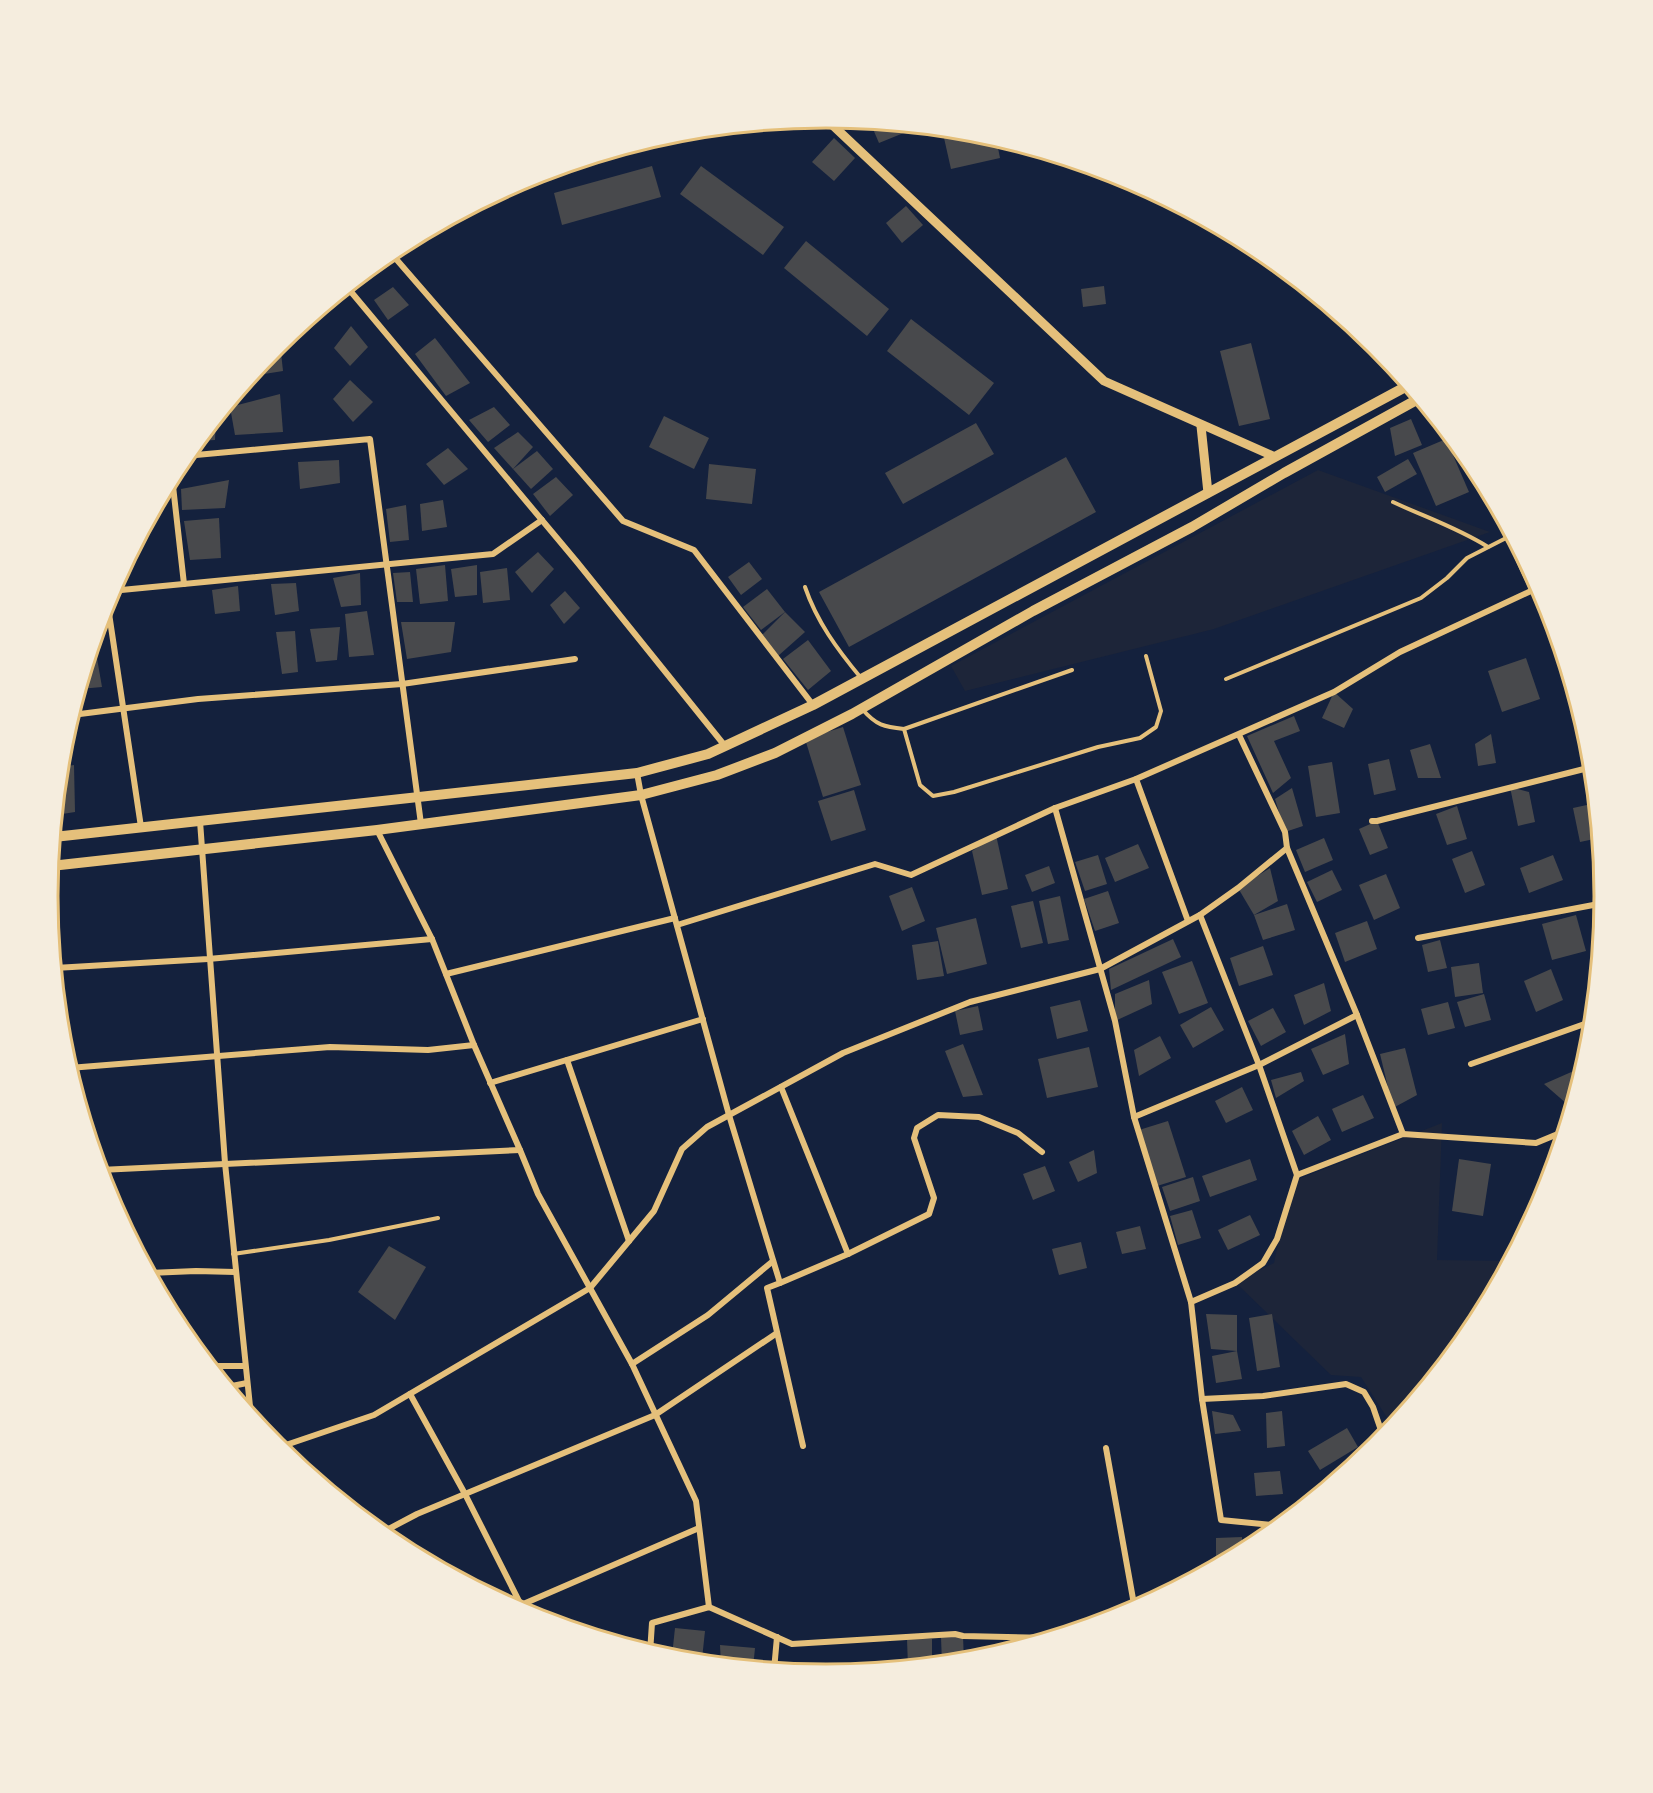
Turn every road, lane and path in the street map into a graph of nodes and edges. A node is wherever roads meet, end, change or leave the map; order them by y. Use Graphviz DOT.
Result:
graph roads {
  1 [pos="836,128"];
  2 [pos="397,260"];
  3 [pos="352,293"];
  4 [pos="1403,388"];
  5 [pos="1414,402"];
  6 [pos="1201,426"];
  7 [pos="199,455"];
  8 [pos="1273,456"];
  9 [pos="174,492"];
  10 [pos="1208,493"];
  11 [pos="1393,502"];
  12 [pos="542,520"];
  13 [pos="1505,538"];
  14 [pos="1489,547"];
  15 [pos="386,565"];
  16 [pos="183,584"];
  17 [pos="806,587"];
  18 [pos="123,590"];
  19 [pos="1531,591"];
  20 [pos="110,621"];
  21 [pos="1146,656"];
  22 [pos="575,659"];
  23 [pos="1072,670"];
  24 [pos="1226,679"];
  25 [pos="862,680"];
  26 [pos="402,684"];
  27 [pos="813,705"];
  28 [pos="123,708"];
  29 [pos="862,709"];
  30 [pos="81,714"];
  31 [pos="904,729"];
  32 [pos="1239,735"];
  33 [pos="725,747"];
  34 [pos="1584,769"];
  35 [pos="637,773"];
  36 [pos="1136,779"];
  37 [pos="640,795"];
  38 [pos="419,797"];
  39 [pos="1055,808"];
  40 [pos="1372,820"];
  41 [pos="200,821"];
  42 [pos="421,824"];
  43 [pos="141,827"];
  44 [pos="377,830"];
  45 [pos="61,836"];
  46 [pos="203,848"];
  47 [pos="1287,848"];
  48 [pos="59,865"];
  49 [pos="1594,905"];
  50 [pos="1200,915"];
  51 [pos="1188,921"];
  52 [pos="676,922"];
  53 [pos="1418,938"];
  54 [pos="432,939"];
  55 [pos="208,959"];
  56 [pos="62,968"];
  57 [pos="1100,969"];
  58 [pos="446,974"];
  59 [pos="1357,1015"];
  60 [pos="703,1019"];
  61 [pos="1584,1024"];
  62 [pos="474,1045"];
  63 [pos="217,1057"];
  64 [pos="567,1060"];
  65 [pos="1471,1064"];
  66 [pos="1259,1065"];
  67 [pos="78,1067"];
  68 [pos="490,1083"];
  69 [pos="781,1087"];
  70 [pos="729,1115"];
  71 [pos="1134,1117"];
  72 [pos="1403,1134"];
  73 [pos="1556,1135"];
  74 [pos="520,1150"];
  75 [pos="1042,1152"];
  76 [pos="225,1163"];
  77 [pos="109,1169"];
  78 [pos="1297,1174"];
  79 [pos="438,1218"];
  80 [pos="629,1241"];
  81 [pos="233,1254"];
  82 [pos="848,1254"];
  83 [pos="773,1261"];
  84 [pos="235,1272"];
  85 [pos="157,1273"];
  86 [pos="780,1283"];
  87 [pos="590,1288"];
  88 [pos="1191,1302"];
  89 [pos="777,1333"];
  90 [pos="632,1364"];
  91 [pos="219,1366"];
  92 [pos="245,1366"];
  93 [pos="247,1383"];
  94 [pos="235,1385"];
  95 [pos="410,1394"];
  96 [pos="1202,1400"];
  97 [pos="249,1404"];
  98 [pos="655,1416"];
  99 [pos="1381,1428"];
  100 [pos="288,1444"];
  101 [pos="803,1446"];
  102 [pos="1106,1449"];
  103 [pos="465,1494"];
  104 [pos="1268,1525"];
  105 [pos="390,1528"];
  106 [pos="699,1528"];
  107 [pos="513,1597"];
  108 [pos="1133,1600"];
  109 [pos="525,1602"];
  110 [pos="709,1607"];
  111 [pos="777,1637"];
  112 [pos="1027,1637"];
  113 [pos="651,1644"];
  114 [pos="775,1663"];
  1 -- 6 [label="street"];
  2 -- 27 [label="street"];
  3 -- 12 [label="street"];
  4 -- 8 [label="main road"];
  5 -- 29 [label="main road"];
  6 -- 8 [label="street"];
  6 -- 10 [label="street"];
  7 -- 15 [label="street"];
  8 -- 10 [label="main road"];
  9 -- 16 [label="street"];
  10 -- 25 [label="main road"];
  11 -- 14 [label="lane"];
  12 -- 15 [label="street"];
  12 -- 33 [label="street"];
  13 -- 14 [label="lane"];
  14 -- 24 [label="lane"];
  15 -- 16 [label="street"];
  15 -- 26 [label="street"];
  16 -- 18 [label="street"];
  17 -- 25 [label="lane"];
  19 -- 32 [label="street"];
  20 -- 28 [label="street"];
  21 -- 31 [label="lane"];
  22 -- 26 [label="street"];
  23 -- 31 [label="lane"];
  25 -- 27 [label="main road"];
  26 -- 28 [label="street"];
  26 -- 38 [label="street"];
  27 -- 33 [label="main road"];
  28 -- 30 [label="street"];
  28 -- 43 [label="street"];
  29 -- 31 [label="lane"];
  29 -- 37 [label="main road"];
  32 -- 36 [label="street"];
  32 -- 47 [label="street"];
  33 -- 35 [label="main road"];
  34 -- 40 [label="street"];
  35 -- 37 [label="street"];
  35 -- 38 [label="main road"];
  36 -- 39 [label="street"];
  36 -- 51 [label="street"];
  37 -- 42 [label="main road"];
  37 -- 52 [label="street"];
  38 -- 41 [label="main road"];
  38 -- 42 [label="street"];
  39 -- 52 [label="street"];
  39 -- 57 [label="street"];
  41 -- 43 [label="main road"];
  41 -- 46 [label="street"];
  42 -- 44 [label="main road"];
  43 -- 45 [label="main road"];
  44 -- 46 [label="main road"];
  44 -- 54 [label="street"];
  46 -- 48 [label="main road"];
  46 -- 55 [label="street"];
  47 -- 50 [label="street"];
  47 -- 59 [label="street"];
  49 -- 53 [label="street"];
  50 -- 51 [label="street"];
  50 -- 66 [label="street"];
  51 -- 57 [label="street"];
  52 -- 58 [label="street"];
  52 -- 60 [label="street"];
  54 -- 55 [label="street"];
  54 -- 58 [label="street"];
  55 -- 56 [label="street"];
  55 -- 63 [label="street"];
  57 -- 69 [label="street"];
  57 -- 71 [label="street"];
  58 -- 62 [label="street"];
  59 -- 66 [label="street"];
  59 -- 72 [label="street"];
  60 -- 64 [label="street"];
  60 -- 70 [label="street"];
  61 -- 65 [label="street"];
  62 -- 63 [label="street"];
  62 -- 68 [label="street"];
  63 -- 67 [label="street"];
  63 -- 76 [label="street"];
  64 -- 68 [label="street"];
  64 -- 80 [label="street"];
  66 -- 71 [label="street"];
  66 -- 78 [label="street"];
  68 -- 74 [label="street"];
  69 -- 70 [label="street"];
  69 -- 82 [label="street"];
  70 -- 80 [label="street"];
  70 -- 83 [label="street"];
  71 -- 88 [label="street"];
  72 -- 73 [label="street"];
  72 -- 78 [label="street"];
  74 -- 76 [label="street"];
  74 -- 87 [label="street"];
  75 -- 82 [label="street"];
  76 -- 77 [label="street"];
  76 -- 81 [label="street"];
  78 -- 88 [label="street"];
  79 -- 81 [label="lane"];
  80 -- 87 [label="street"];
  81 -- 84 [label="street"];
  82 -- 86 [label="street"];
  83 -- 86 [label="street"];
  83 -- 90 [label="street"];
  84 -- 85 [label="street"];
  84 -- 92 [label="street"];
  86 -- 89 [label="street"];
  87 -- 90 [label="street"];
  87 -- 95 [label="street"];
  88 -- 96 [label="street"];
  89 -- 98 [label="street"];
  89 -- 101 [label="street"];
  90 -- 98 [label="street"];
  91 -- 92 [label="street"];
  92 -- 93 [label="street"];
  93 -- 94 [label="street"];
  93 -- 97 [label="street"];
  95 -- 100 [label="street"];
  95 -- 103 [label="street"];
  96 -- 99 [label="street"];
  96 -- 104 [label="street"];
  98 -- 103 [label="street"];
  98 -- 106 [label="street"];
  102 -- 108 [label="street"];
  103 -- 105 [label="street"];
  103 -- 107 [label="street"];
  106 -- 109 [label="street"];
  106 -- 110 [label="street"];
  110 -- 111 [label="street"];
  110 -- 113 [label="street"];
  111 -- 112 [label="street"];
  111 -- 114 [label="street"];
}
